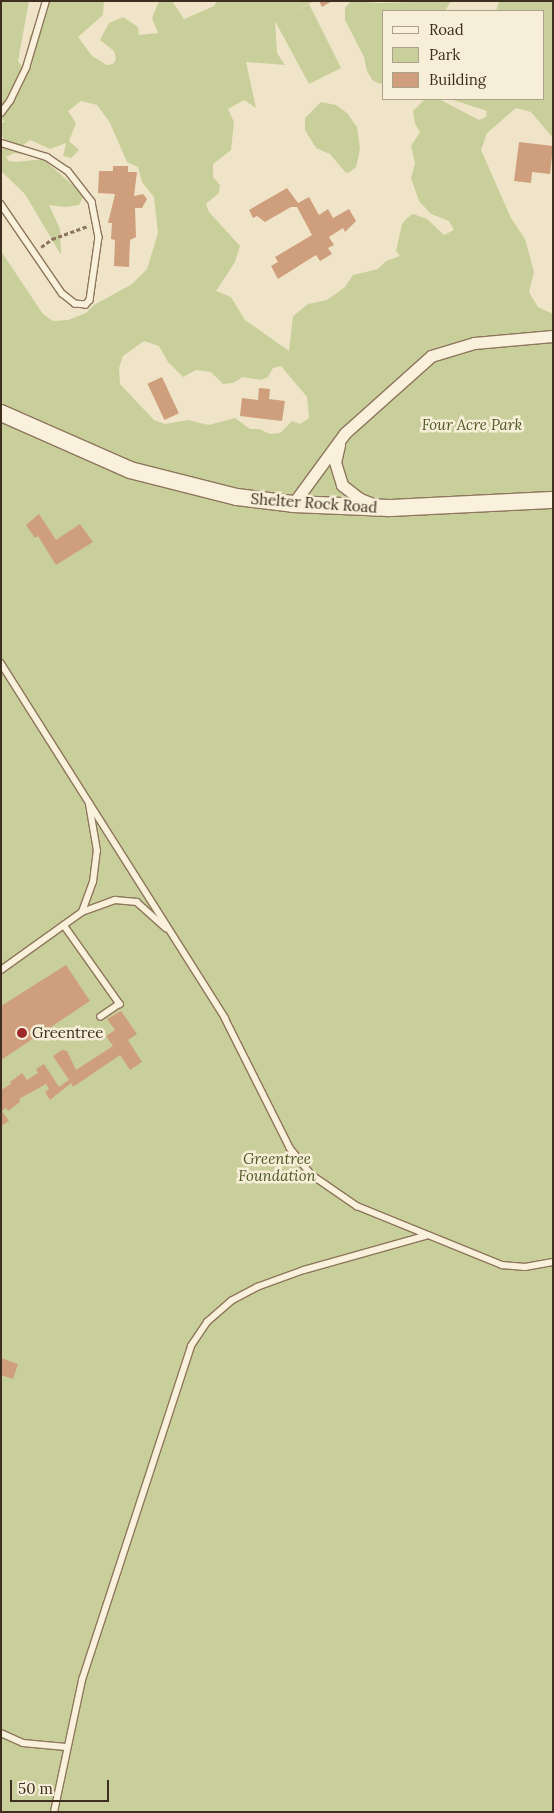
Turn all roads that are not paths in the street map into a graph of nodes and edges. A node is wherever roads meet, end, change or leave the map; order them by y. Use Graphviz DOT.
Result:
graph roads {
  1 [pos="46,1"];
  2 [pos="1,113"];
  3 [pos="1,143"];
  4 [pos="1,205"];
  5 [pos="553,336"];
  6 [pos="1,413"];
  7 [pos="345,434"];
  8 [pos="553,500"];
  9 [pos="292,504"];
  10 [pos="389,508"];
  11 [pos="1,663"];
  12 [pos="89,802"];
  13 [pos="82,912"];
  14 [pos="64,925"];
  15 [pos="172,933"];
  16 [pos="1,970"];
  17 [pos="101,1017"];
  18 [pos="425,1236"];
  19 [pos="553,1262"];
  20 [pos="1,1733"];
  21 [pos="66,1747"];
  22 [pos="54,1812"];
  1 -- 2 [label="lane"];
  3 -- 4 [label="lane"];
  5 -- 7 [label="street"];
  6 -- 9 [label="main road, Shelter Rock Road"];
  7 -- 9 [label="street"];
  7 -- 10 [label="street"];
  8 -- 10 [label="main road, Shelter Rock Road"];
  9 -- 10 [label="main road, Shelter Rock Road"];
  11 -- 12 [label="lane"];
  12 -- 13 [label="lane"];
  12 -- 15 [label="lane"];
  13 -- 14 [label="lane"];
  13 -- 15 [label="lane"];
  14 -- 16 [label="lane"];
  14 -- 17 [label="lane"];
  15 -- 18 [label="lane"];
  18 -- 19 [label="lane"];
  18 -- 21 [label="lane"];
  20 -- 21 [label="lane"];
  21 -- 22 [label="lane"];
}
